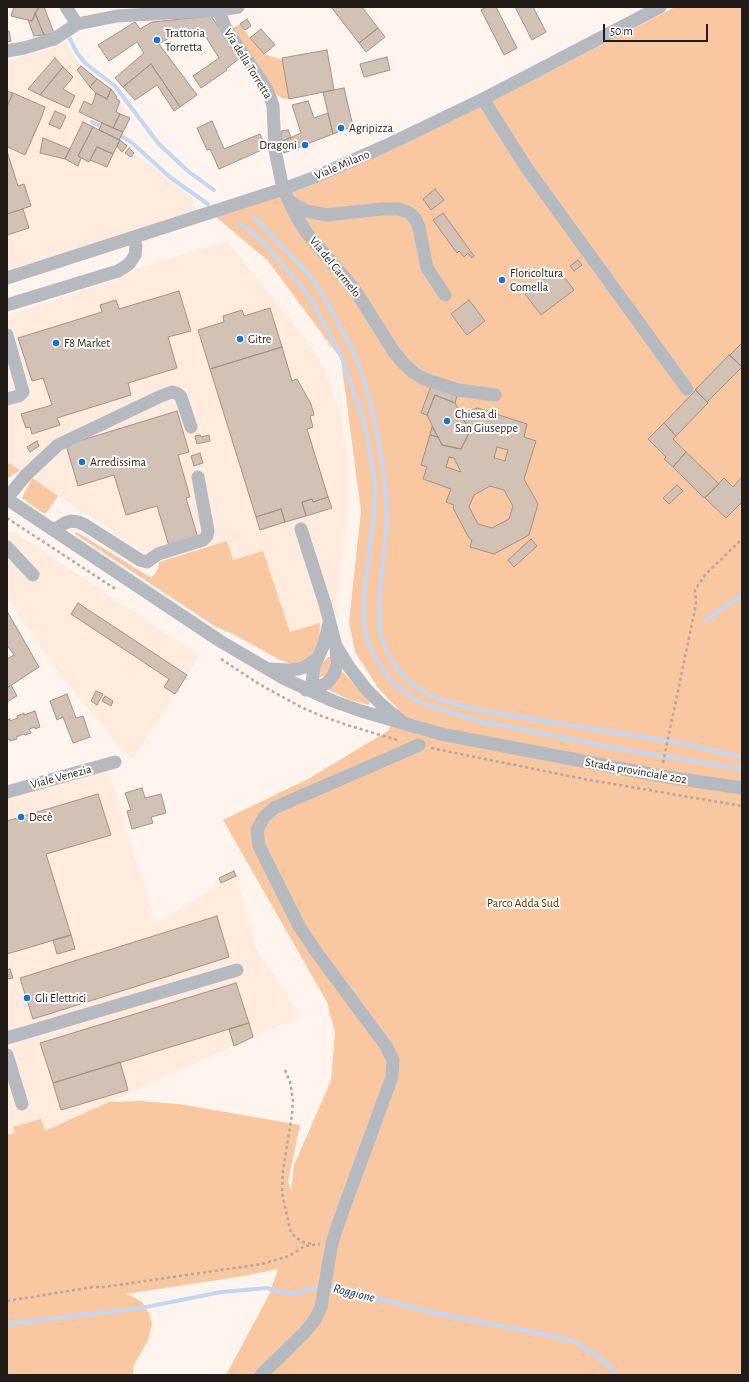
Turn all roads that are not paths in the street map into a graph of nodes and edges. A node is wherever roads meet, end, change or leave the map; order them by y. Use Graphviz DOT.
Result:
graph roads {
  1 [pos="66,7"];
  2 [pos="238,7"];
  3 [pos="660,7"];
  4 [pos="221,10"];
  5 [pos="118,12"];
  6 [pos="77,24"];
  7 [pos="7,51"];
  8 [pos="483,99"];
  9 [pos="284,188"];
  10 [pos="291,202"];
  11 [pos="133,238"];
  12 [pos="7,278"];
  13 [pos="445,295"];
  14 [pos="7,305"];
  15 [pos="7,335"];
  16 [pos="687,390"];
  17 [pos="495,395"];
  18 [pos="7,399"];
  19 [pos="191,427"];
  20 [pos="198,477"];
  21 [pos="7,499"];
  22 [pos="55,529"];
  23 [pos="301,529"];
  24 [pos="7,547"];
  25 [pos="33,575"];
  26 [pos="329,623"];
  27 [pos="336,646"];
  28 [pos="317,659"];
  29 [pos="264,668"];
  30 [pos="312,691"];
  31 [pos="406,724"];
  32 [pos="419,745"];
  33 [pos="115,762"];
  34 [pos="742,788"];
  35 [pos="7,792"];
  36 [pos="237,970"];
  37 [pos="7,1038"];
  38 [pos="7,1055"];
  39 [pos="22,1104"];
  40 [pos="261,1375"];
  1 -- 6 [label="street"];
  2 -- 4 [label="street"];
  3 -- 8 [label="street, Viale Milano"];
  4 -- 5 [label="street"];
  4 -- 9 [label="street, Via della Torretta"];
  5 -- 6 [label="street"];
  6 -- 7 [label="street"];
  8 -- 9 [label="street, Viale Milano"];
  8 -- 16 [label="street"];
  9 -- 10 [label="street, Via del Carmelo"];
  9 -- 11 [label="street, Viale Milano"];
  10 -- 13 [label="street"];
  10 -- 17 [label="street, Via del Carmelo"];
  11 -- 12 [label="street, Viale Milano"];
  11 -- 14 [label="street"];
  15 -- 18 [label="street"];
  19 -- 21 [label="street"];
  20 -- 22 [label="street"];
  21 -- 22 [label="street, Strada provinciale 202"];
  22 -- 29 [label="street, Strada provinciale 202"];
  23 -- 26 [label="street"];
  24 -- 25 [label="street"];
  26 -- 27 [label="street"];
  26 -- 28 [label="street"];
  27 -- 30 [label="street"];
  27 -- 31 [label="street"];
  28 -- 29 [label="street"];
  28 -- 30 [label="street"];
  29 -- 30 [label="street, Strada provinciale 202"];
  30 -- 31 [label="street, Strada provinciale 202"];
  31 -- 34 [label="street, Strada provinciale 202"];
  32 -- 40 [label="street"];
  33 -- 35 [label="street, Viale Venezia"];
  36 -- 37 [label="street"];
  38 -- 39 [label="street"];
}
